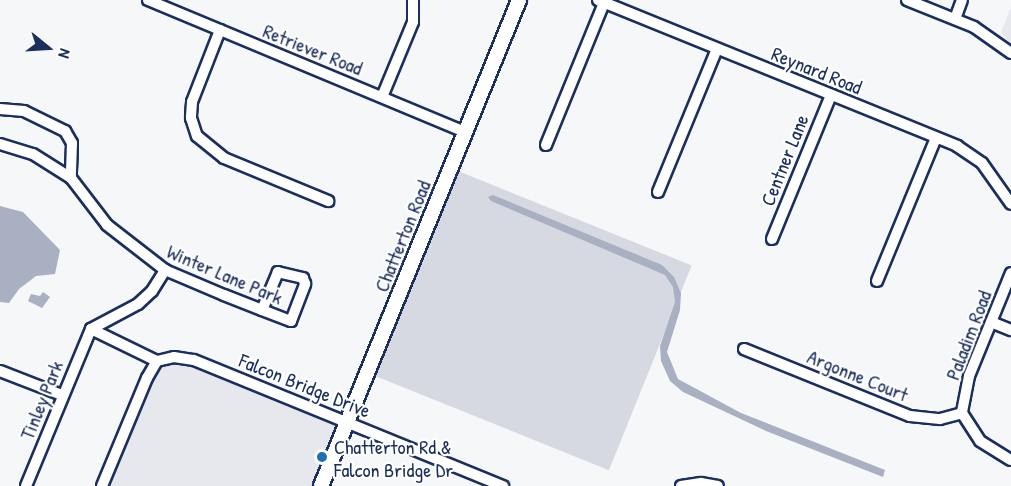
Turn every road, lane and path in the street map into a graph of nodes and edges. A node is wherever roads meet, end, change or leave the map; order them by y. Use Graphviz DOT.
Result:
graph roads {
  1 [pos="148,0"];
  2 [pos="413,0"];
  3 [pos="519,0"];
  4 [pos="907,0"];
  5 [pos="962,0"];
  6 [pos="601,1"];
  7 [pos="955,19"];
  8 [pos="220,30"];
  9 [pos="717,49"];
  10 [pos="1011,53"];
  11 [pos="831,95"];
  12 [pos="382,97"];
  13 [pos="0,109"];
  14 [pos="465,132"];
  15 [pos="936,138"];
  16 [pos="0,144"];
  17 [pos="546,145"];
  18 [pos="71,178"];
  19 [pos="658,192"];
  20 [pos="1010,197"];
  21 [pos="328,201"];
  22 [pos="772,239"];
  23 [pos="165,270"];
  24 [pos="1011,273"];
  25 [pos="877,281"];
  26 [pos="262,310"];
  27 [pos="991,322"];
  28 [pos="91,329"];
  29 [pos="1011,330"];
  30 [pos="744,349"];
  31 [pos="157,361"];
  32 [pos="0,371"];
  33 [pos="62,395"];
  34 [pos="962,413"];
  35 [pos="347,422"];
  36 [pos="1011,460"];
  37 [pos="680,482"];
  38 [pos="26,486"];
  39 [pos="102,486"];
  40 [pos="321,486"];
  41 [pos="503,486"];
  42 [pos="718,486"];
  1 -- 8 [label="street, Retriever Road"];
  2 -- 12 [label="street"];
  3 -- 14 [label="main road, Chatterton Road"];
  4 -- 7 [label="street"];
  5 -- 7 [label="street"];
  6 -- 9 [label="street, Reynard Road"];
  6 -- 17 [label="street"];
  7 -- 10 [label="street"];
  8 -- 12 [label="street, Retriever Road"];
  8 -- 21 [label="street"];
  9 -- 11 [label="street, Reynard Road"];
  9 -- 19 [label="street"];
  11 -- 15 [label="street, Reynard Road"];
  11 -- 22 [label="street, Centner Lane"];
  12 -- 14 [label="street, Retriever Road"];
  13 -- 18 [label="street"];
  14 -- 35 [label="main road, Chatterton Road"];
  15 -- 20 [label="street, Reynard Road"];
  15 -- 25 [label="street"];
  16 -- 18 [label="street, Winter Lane Park"];
  18 -- 23 [label="street, Winter Lane Park"];
  23 -- 26 [label="street, Winter Lane Park"];
  23 -- 28 [label="street"];
  24 -- 27 [label="street, Paladim Road"];
  26 -- 26 [label="street, Winter Lane Park"];
  27 -- 29 [label="street"];
  27 -- 34 [label="street, Paladim Road"];
  28 -- 31 [label="street"];
  28 -- 33 [label="street, Tinley Park"];
  30 -- 34 [label="street, Argonne Court"];
  31 -- 35 [label="street, Falcon Bridge Drive"];
  31 -- 39 [label="street"];
  32 -- 33 [label="street"];
  33 -- 38 [label="street, Tinley Park"];
  34 -- 36 [label="street"];
  35 -- 40 [label="main road, Chatterton Road"];
  35 -- 41 [label="street, Falcon Bridge Drive"];
  37 -- 42 [label="street"];
}
